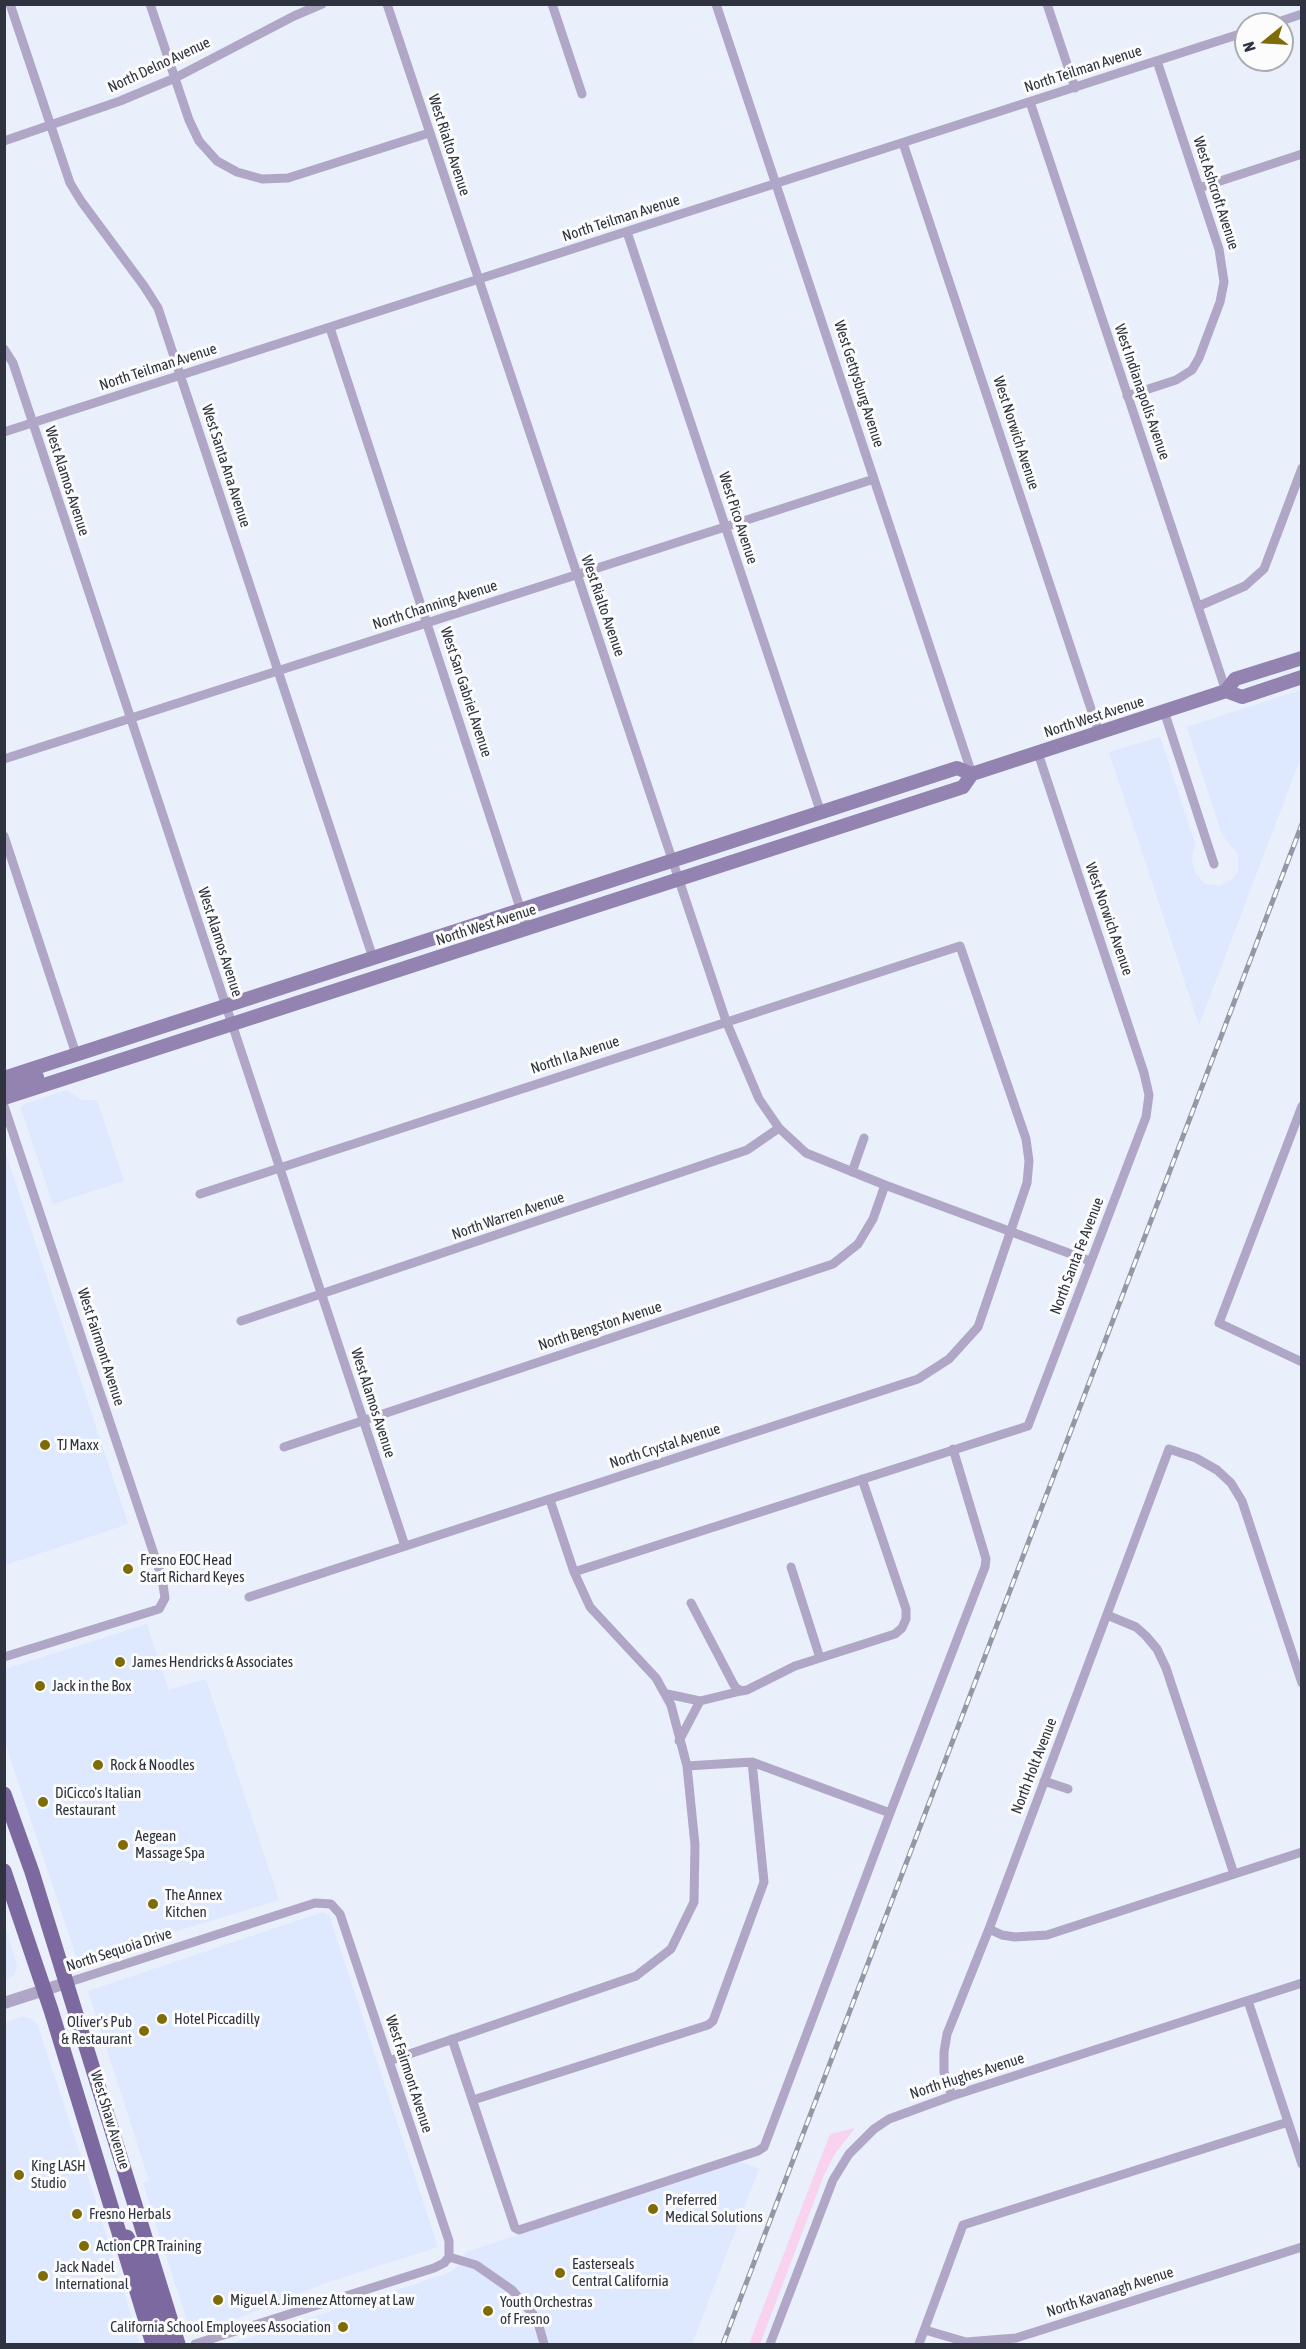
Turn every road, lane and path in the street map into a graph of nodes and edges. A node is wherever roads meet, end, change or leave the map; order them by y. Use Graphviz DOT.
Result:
graph roads {
  1 [pos="10,4"];
  2 [pos="150,4"];
  3 [pos="290,4"];
  4 [pos="322,4"];
  5 [pos="387,4"];
  6 [pos="552,4"];
  7 [pos="716,4"];
  8 [pos="1047,4"];
  9 [pos="294,16"];
  10 [pos="1234,36"];
  11 [pos="1157,61"];
  12 [pos="175,78"];
  13 [pos="1075,88"];
  14 [pos="582,94"];
  15 [pos="1029,102"];
  16 [pos="50,126"];
  17 [pos="429,133"];
  18 [pos="4,141"];
  19 [pos="903,143"];
  20 [pos="1302,154"];
  21 [pos="776,184"];
  22 [pos="1199,188"];
  23 [pos="627,232"];
  24 [pos="478,280"];
  25 [pos="330,328"];
  26 [pos="4,349"];
  27 [pos="180,376"];
  28 [pos="1127,396"];
  29 [pos="32,424"];
  30 [pos="4,432"];
  31 [pos="1302,468"];
  32 [pos="874,479"];
  33 [pos="726,526"];
  34 [pos="576,575"];
  35 [pos="1198,606"];
  36 [pos="428,623"];
  37 [pos="1302,658"];
  38 [pos="1302,668"];
  39 [pos="279,671"];
  40 [pos="1302,677"];
  41 [pos="1284,683"];
  42 [pos="1226,691"];
  43 [pos="1164,711"];
  44 [pos="130,718"];
  45 [pos="1099,733"];
  46 [pos="1038,753"];
  47 [pos="4,759"];
  48 [pos="972,774"];
  49 [pos="821,813"];
  50 [pos="4,836"];
  51 [pos="673,862"];
  52 [pos="1214,864"];
  53 [pos="679,879"];
  54 [pos="521,910"];
  55 [pos="527,929"];
  56 [pos="374,958"];
  57 [pos="226,1006"];
  58 [pos="726,1021"];
  59 [pos="232,1024"];
  60 [pos="112,1043"];
  61 [pos="76,1054"];
  62 [pos="4,1078"];
  63 [pos="4,1092"];
  64 [pos="1149,1095"];
  65 [pos="4,1098"];
  66 [pos="4,1106"];
  67 [pos="1302,1106"];
  68 [pos="779,1128"];
  69 [pos="864,1138"];
  70 [pos="279,1168"];
  71 [pos="852,1172"];
  72 [pos="885,1185"];
  73 [pos="200,1194"];
  74 [pos="1010,1230"];
  75 [pos="1090,1262"];
  76 [pos="321,1294"];
  77 [pos="241,1321"];
  78 [pos="1302,1362"];
  79 [pos="364,1421"];
  80 [pos="284,1447"];
  81 [pos="953,1449"];
  82 [pos="862,1479"];
  83 [pos="550,1500"];
  84 [pos="405,1546"];
  85 [pos="791,1567"];
  86 [pos="574,1572"];
  87 [pos="249,1598"];
  88 [pos="691,1603"];
  89 [pos="1107,1615"];
  90 [pos="4,1657"];
  91 [pos="820,1658"];
  92 [pos="1302,1683"];
  93 [pos="741,1691"];
  94 [pos="666,1694"];
  95 [pos="700,1701"];
  96 [pos="679,1741"];
  97 [pos="752,1762"];
  98 [pos="687,1766"];
  99 [pos="1044,1781"];
  100 [pos="1068,1789"];
  101 [pos="4,1794"];
  102 [pos="890,1813"];
  103 [pos="1302,1852"];
  104 [pos="4,1871"];
  105 [pos="1234,1874"];
  106 [pos="331,1904"];
  107 [pos="989,1929"];
  108 [pos="1302,1983"];
  109 [pos="55,1986"];
  110 [pos="1248,2001"];
  111 [pos="4,2003"];
  112 [pos="452,2039"];
  113 [pos="389,2061"];
  114 [pos="952,2096"];
  115 [pos="473,2100"];
  116 [pos="1288,2122"];
  117 [pos="1302,2164"];
  118 [pos="109,2202"];
  119 [pos="1302,2247"];
  120 [pos="449,2257"];
  121 [pos="925,2330"];
  122 [pos="153,2344"];
  123 [pos="167,2344"];
  124 [pos="178,2344"];
  125 [pos="195,2344"];
  126 [pos="544,2344"];
  127 [pos="770,2344"];
  128 [pos="919,2344"];
  1 -- 16 [label="street, West Santa Ana Avenue"];
  2 -- 12 [label="street"];
  3 -- 9 [label="street"];
  4 -- 9 [label="street, North Delno Avenue"];
  5 -- 17 [label="street, West Rialto Avenue"];
  6 -- 14 [label="street"];
  7 -- 21 [label="street, West Gettysburg Avenue"];
  8 -- 13 [label="street"];
  9 -- 12 [label="street, North Delno Avenue"];
  10 -- 11 [label="street, North Teilman Avenue"];
  11 -- 13 [label="street, North Teilman Avenue"];
  11 -- 22 [label="street, West Ashcroft Avenue"];
  12 -- 16 [label="street, North Delno Avenue"];
  12 -- 17 [label="street"];
  13 -- 15 [label="street, North Teilman Avenue"];
  15 -- 19 [label="street, North Teilman Avenue"];
  15 -- 28 [label="street, West Indianapolis Avenue"];
  16 -- 18 [label="street, North Delno Avenue"];
  16 -- 27 [label="street, West Santa Ana Avenue"];
  17 -- 24 [label="street, West Rialto Avenue"];
  19 -- 21 [label="street, North Teilman Avenue"];
  19 -- 45 [label="street, West Norwich Avenue"];
  20 -- 22 [label="street"];
  21 -- 23 [label="street, North Teilman Avenue"];
  21 -- 32 [label="street, West Gettysburg Avenue"];
  22 -- 28 [label="street, West Ashcroft Avenue"];
  23 -- 24 [label="street, North Teilman Avenue"];
  23 -- 33 [label="street, West Pico Avenue"];
  24 -- 25 [label="street, North Teilman Avenue"];
  24 -- 34 [label="street, West Rialto Avenue"];
  25 -- 27 [label="street, North Teilman Avenue"];
  25 -- 36 [label="street, West San Gabriel Avenue"];
  26 -- 29 [label="street, West Alamos Avenue"];
  27 -- 29 [label="street, North Teilman Avenue"];
  27 -- 39 [label="street, West Santa Ana Avenue"];
  28 -- 35 [label="street, West Indianapolis Avenue"];
  29 -- 30 [label="street, North Teilman Avenue"];
  29 -- 44 [label="street, West Alamos Avenue"];
  31 -- 35 [label="street"];
  32 -- 33 [label="street, North Channing Avenue"];
  32 -- 48 [label="street, West Gettysburg Avenue"];
  33 -- 34 [label="street, North Channing Avenue"];
  33 -- 49 [label="street, West Pico Avenue"];
  34 -- 36 [label="street, North Channing Avenue"];
  34 -- 51 [label="street, West Rialto Avenue"];
  35 -- 42 [label="street, West Indianapolis Avenue"];
  36 -- 39 [label="street, North Channing Avenue"];
  36 -- 54 [label="street, West San Gabriel Avenue"];
  37 -- 42 [label="main road, North West Avenue"];
  38 -- 41 [label="main road"];
  39 -- 44 [label="street, North Channing Avenue"];
  39 -- 56 [label="street, West Santa Ana Avenue"];
  40 -- 41 [label="main road, North West Avenue"];
  41 -- 42 [label="main road, North West Avenue"];
  42 -- 43 [label="main road, North West Avenue"];
  43 -- 45 [label="main road, North West Avenue"];
  43 -- 52 [label="street"];
  44 -- 47 [label="street, North Channing Avenue"];
  44 -- 57 [label="street, West Alamos Avenue"];
  45 -- 46 [label="main road, North West Avenue"];
  46 -- 48 [label="main road, North West Avenue"];
  46 -- 64 [label="street, West Norwich Avenue"];
  48 -- 49 [label="main road, North West Avenue"];
  48 -- 53 [label="main road, North West Avenue"];
  49 -- 51 [label="main road, North West Avenue"];
  50 -- 61 [label="street"];
  51 -- 53 [label="street, West Rialto Avenue"];
  51 -- 54 [label="main road, North West Avenue"];
  53 -- 55 [label="main road, North West Avenue"];
  53 -- 58 [label="street, West Rialto Avenue"];
  54 -- 55 [label="street, West San Gabriel Avenue"];
  54 -- 56 [label="main road, North West Avenue"];
  55 -- 59 [label="main road, North West Avenue"];
  56 -- 57 [label="main road, North West Avenue"];
  57 -- 59 [label="street, West Alamos Avenue"];
  57 -- 60 [label="main road, North West Avenue"];
  58 -- 68 [label="street, West Rialto Avenue"];
  58 -- 70 [label="street, North Ila Avenue"];
  58 -- 74 [label="street, North Ila Avenue"];
  59 -- 65 [label="main road, North West Avenue"];
  59 -- 70 [label="street, West Alamos Avenue"];
  60 -- 61 [label="main road, North West Avenue"];
  60 -- 63 [label="main road"];
  61 -- 62 [label="main road, North West Avenue"];
  64 -- 75 [label="street, North Santa Fe Avenue"];
  66 -- 90 [label="street, West Fairmont Avenue"];
  67 -- 78 [label="street"];
  68 -- 71 [label="street, West Rialto Avenue"];
  68 -- 76 [label="street, North Warren Avenue"];
  69 -- 71 [label="street"];
  70 -- 73 [label="street, North Ila Avenue"];
  70 -- 76 [label="street, West Alamos Avenue"];
  71 -- 72 [label="street, West Rialto Avenue"];
  72 -- 74 [label="street, West Rialto Avenue"];
  72 -- 79 [label="street, North Bengston Avenue"];
  74 -- 75 [label="street, West Rialto Avenue"];
  74 -- 83 [label="street, North Crystal Avenue"];
  75 -- 81 [label="street, North Santa Fe Avenue"];
  76 -- 77 [label="street, North Warren Avenue"];
  76 -- 79 [label="street, West Alamos Avenue"];
  79 -- 80 [label="street, North Bengston Avenue"];
  79 -- 84 [label="street, West Alamos Avenue"];
  81 -- 82 [label="street"];
  81 -- 102 [label="street"];
  82 -- 86 [label="street"];
  82 -- 91 [label="street"];
  83 -- 84 [label="street, North Crystal Avenue"];
  83 -- 86 [label="street"];
  84 -- 87 [label="street, North Crystal Avenue"];
  85 -- 91 [label="street"];
  86 -- 94 [label="street"];
  88 -- 93 [label="street"];
  89 -- 92 [label="street, North Holt Avenue"];
  89 -- 99 [label="street, North Holt Avenue"];
  89 -- 105 [label="street"];
  91 -- 93 [label="street"];
  93 -- 95 [label="street"];
  94 -- 95 [label="street"];
  94 -- 96 [label="street"];
  95 -- 96 [label="street"];
  96 -- 98 [label="street"];
  97 -- 98 [label="street"];
  97 -- 102 [label="street"];
  97 -- 115 [label="street"];
  98 -- 112 [label="street"];
  99 -- 100 [label="street"];
  99 -- 107 [label="street, North Holt Avenue"];
  101 -- 109 [label="main road, West Shaw Avenue"];
  102 -- 115 [label="street"];
  103 -- 105 [label="street"];
  104 -- 109 [label="main road, West Shaw Avenue"];
  105 -- 107 [label="street"];
  106 -- 109 [label="street, North Sequoia Drive"];
  106 -- 113 [label="street, West Fairmont Avenue"];
  107 -- 114 [label="street, North Holt Avenue"];
  108 -- 110 [label="street, North Hughes Avenue"];
  109 -- 111 [label="street"];
  109 -- 118 [label="main road, West Shaw Avenue"];
  109 -- 124 [label="main road, West Shaw Avenue"];
  110 -- 114 [label="street, North Hughes Avenue"];
  110 -- 116 [label="street"];
  112 -- 113 [label="street"];
  112 -- 115 [label="street"];
  113 -- 120 [label="street, West Fairmont Avenue"];
  114 -- 127 [label="street, North Hughes Avenue"];
  116 -- 117 [label="street"];
  116 -- 121 [label="street"];
  118 -- 122 [label="main road, West Shaw Avenue"];
  118 -- 123 [label="main road"];
  119 -- 121 [label="street, North Kavanagh Avenue"];
  120 -- 125 [label="street"];
  120 -- 126 [label="street"];
  121 -- 128 [label="street"];
}
